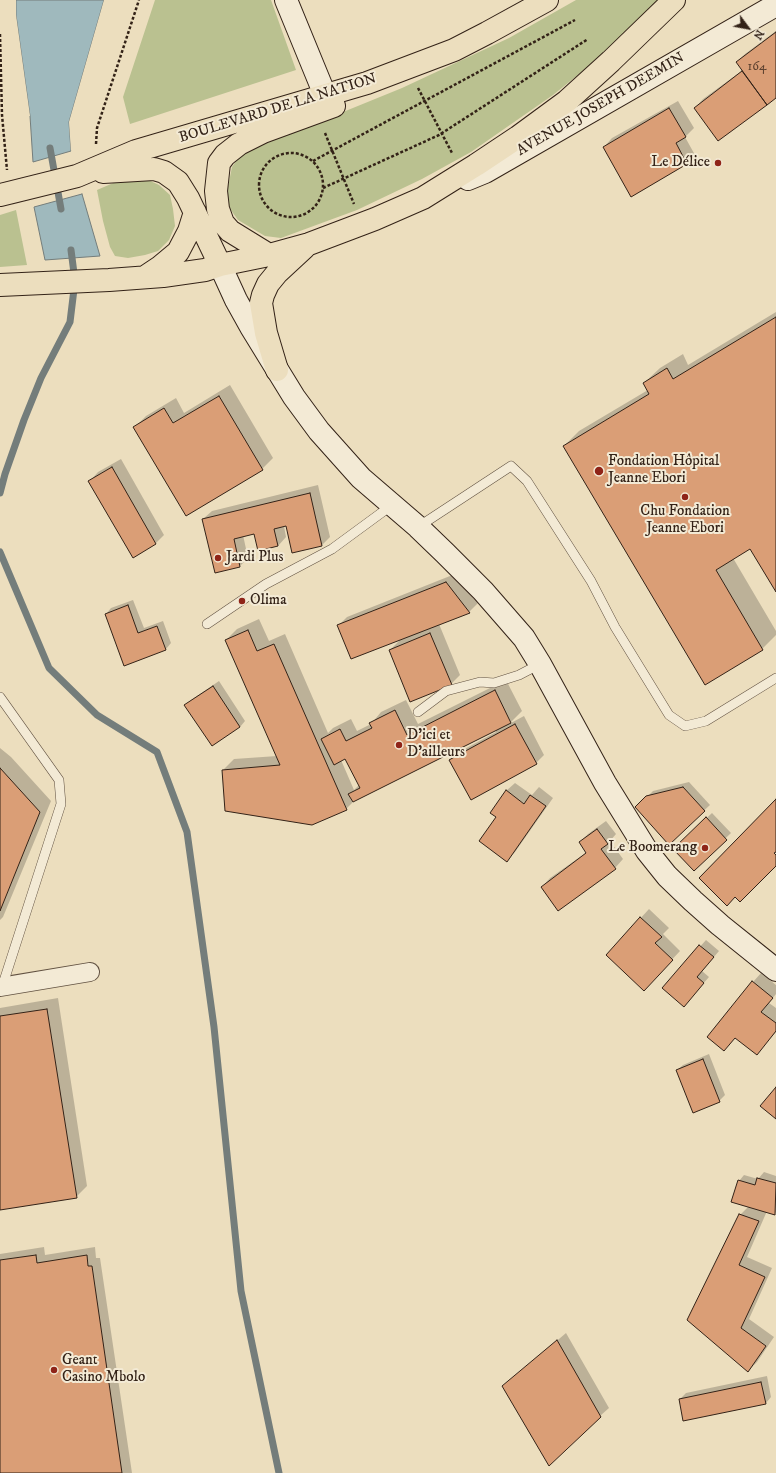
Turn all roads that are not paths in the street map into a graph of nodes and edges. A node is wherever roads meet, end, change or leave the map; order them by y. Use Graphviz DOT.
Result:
graph roads {
  1 [pos="286,0"];
  2 [pos="547,0"];
  3 [pos="674,0"];
  4 [pos="776,5"];
  5 [pos="454,50"];
  6 [pos="325,95"];
  7 [pos="81,175"];
  8 [pos="6,193"];
  9 [pos="423,198"];
  10 [pos="195,212"];
  11 [pos="309,244"];
  12 [pos="269,255"];
  13 [pos="220,265"];
  14 [pos="144,277"];
  15 [pos="0,284"];
  16 [pos="277,370"];
  17 [pos="392,505"];
  18 [pos="418,527"];
  19 [pos="207,624"];
  20 [pos="540,664"];
  21 [pos="776,678"];
  22 [pos="0,697"];
  23 [pos="418,712"];
  24 [pos="776,970"];
  25 [pos="90,972"];
  26 [pos="1,987"];
  1 -- 6 [label="main road"];
  2 -- 5 [label="main road, BOULEVARD DE LA NATION"];
  3 -- 9 [label="main road"];
  4 -- 9 [label="main road, AVENUE JOSEPH DEEMIN"];
  5 -- 6 [label="main road, BOULEVARD DE LA NATION"];
  5 -- 12 [label="main road"];
  6 -- 7 [label="main road, BOULEVARD DE LA NATION"];
  7 -- 8 [label="main road, BOULEVARD DE LA NATION"];
  7 -- 10 [label="main road"];
  9 -- 11 [label="main road"];
  10 -- 13 [label="main road"];
  10 -- 14 [label="main road"];
  11 -- 12 [label="main road"];
  11 -- 16 [label="main road"];
  12 -- 13 [label="main road"];
  13 -- 14 [label="main road"];
  13 -- 16 [label="main road"];
  14 -- 15 [label="main road"];
  16 -- 17 [label="main road"];
  17 -- 18 [label="main road"];
  17 -- 19 [label="lane"];
  18 -- 20 [label="main road"];
  18 -- 21 [label="lane"];
  20 -- 23 [label="lane"];
  20 -- 24 [label="main road"];
  22 -- 26 [label="lane"];
  25 -- 26 [label="street"];
}
